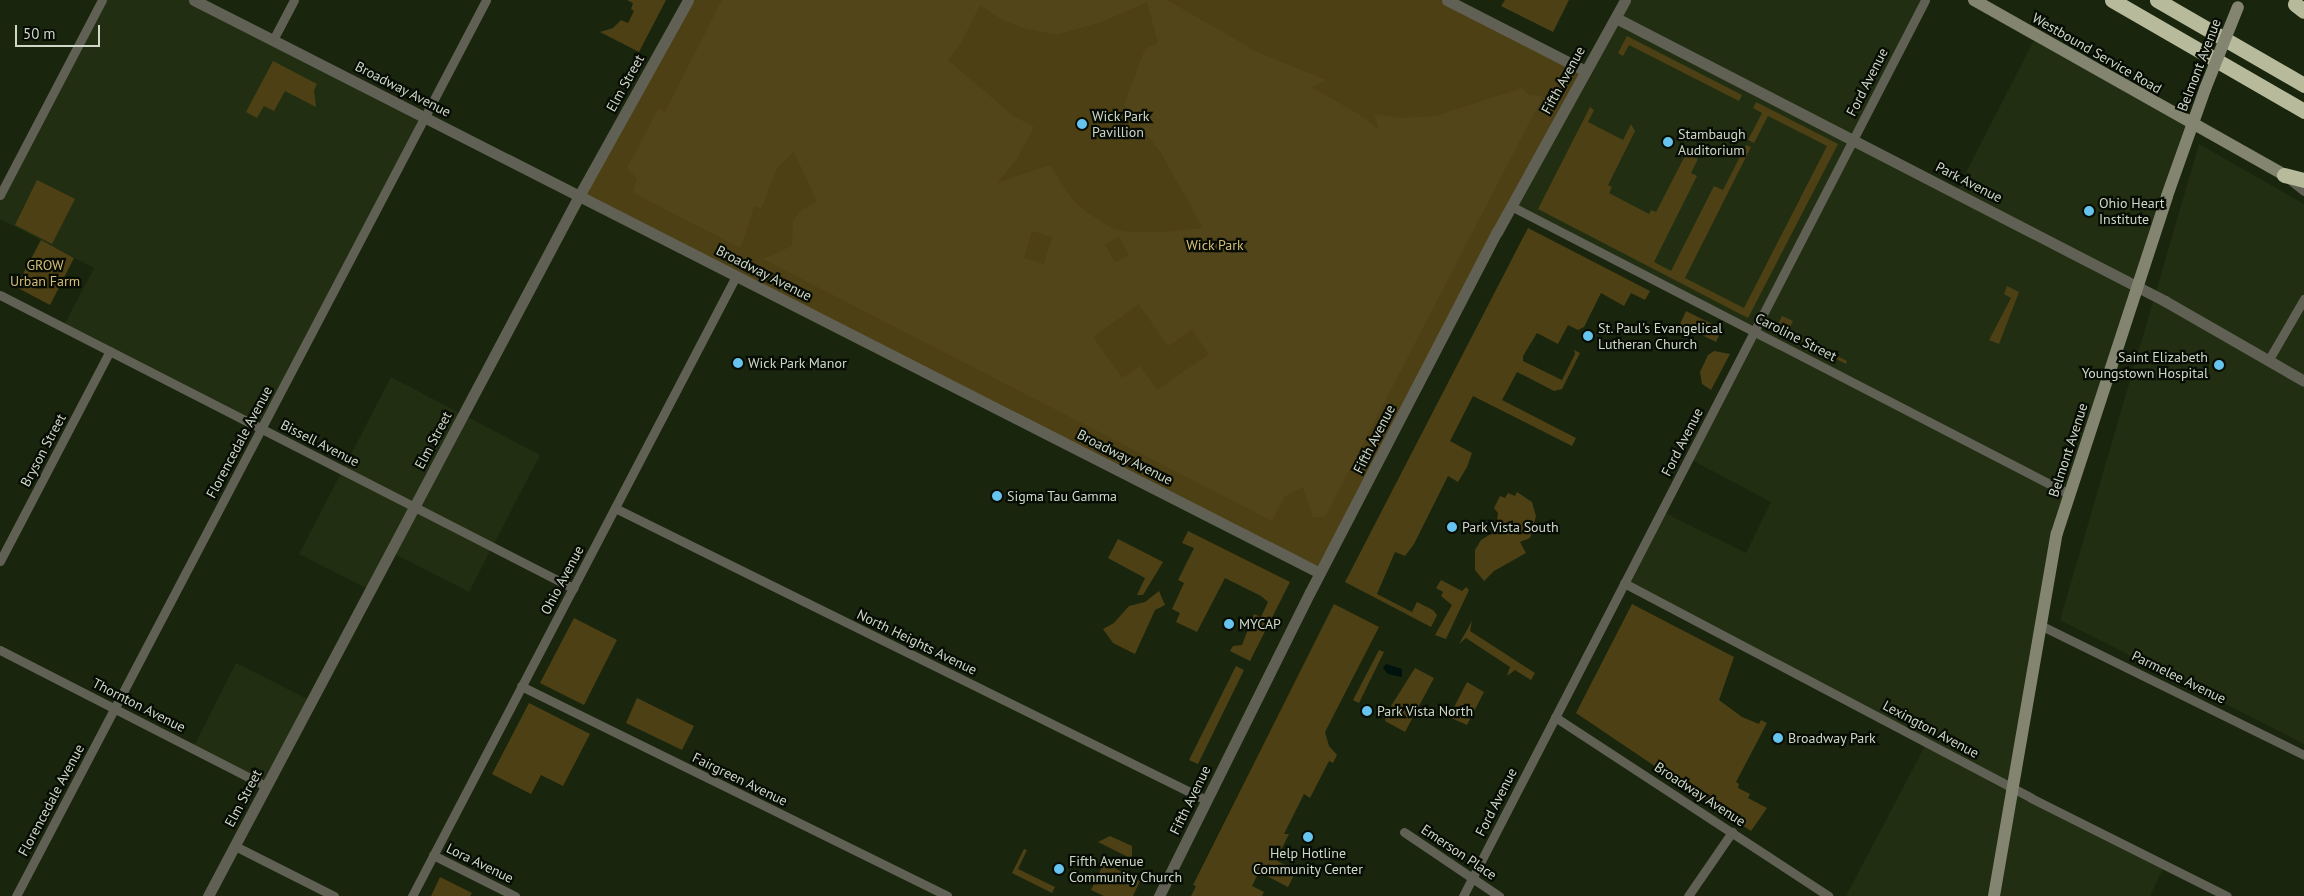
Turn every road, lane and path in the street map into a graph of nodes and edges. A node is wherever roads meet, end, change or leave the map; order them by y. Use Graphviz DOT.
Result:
graph roads {
  1 [pos="102,0"];
  2 [pos="194,0"];
  3 [pos="294,0"];
  4 [pos="486,0"];
  5 [pos="688,0"];
  6 [pos="1447,0"];
  7 [pos="1625,0"];
  8 [pos="1925,0"];
  9 [pos="1974,0"];
  10 [pos="2112,0"];
  11 [pos="2157,0"];
  12 [pos="2239,3"];
  13 [pos="1616,18"];
  14 [pos="273,40"];
  15 [pos="1586,72"];
  16 [pos="2304,85"];
  17 [pos="2304,111"];
  18 [pos="424,117"];
  19 [pos="2191,125"];
  20 [pos="1853,139"];
  21 [pos="2284,174"];
  22 [pos="2304,180"];
  23 [pos="2304,191"];
  24 [pos="0,195"];
  25 [pos="579,196"];
  26 [pos="1511,206"];
  27 [pos="736,276"];
  28 [pos="2137,287"];
  29 [pos="0,295"];
  30 [pos="2304,299"];
  31 [pos="1754,331"];
  32 [pos="110,351"];
  33 [pos="2268,361"];
  34 [pos="2304,381"];
  35 [pos="262,429"];
  36 [pos="2069,494"];
  37 [pos="414,507"];
  38 [pos="615,508"];
  39 [pos="0,561"];
  40 [pos="1320,573"];
  41 [pos="1624,583"];
  42 [pos="573,588"];
  43 [pos="2040,625"];
  44 [pos="0,650"];
  45 [pos="521,686"];
  46 [pos="114,708"];
  47 [pos="1555,717"];
  48 [pos="2304,755"];
  49 [pos="266,786"];
  50 [pos="2013,788"];
  51 [pos="1206,800"];
  52 [pos="1404,832"];
  53 [pos="1732,832"];
  54 [pos="235,846"];
  55 [pos="433,855"];
  56 [pos="1472,878"];
  57 [pos="16,896"];
  58 [pos="208,896"];
  59 [pos="334,896"];
  60 [pos="412,896"];
  61 [pos="515,896"];
  62 [pos="947,896"];
  63 [pos="1159,896"];
  64 [pos="1463,896"];
  65 [pos="1499,896"];
  66 [pos="1688,896"];
  67 [pos="1829,896"];
  68 [pos="1994,896"];
  69 [pos="2227,896"];
  1 -- 24 [label="street"];
  2 -- 14 [label="street, Broadway Avenue"];
  3 -- 14 [label="street"];
  4 -- 18 [label="street, Florencedale Avenue"];
  5 -- 25 [label="street, Elm Street"];
  6 -- 15 [label="street"];
  7 -- 13 [label="street, Fifth Avenue"];
  8 -- 20 [label="street, Ford Avenue"];
  9 -- 19 [label="main road, Westbound Service Road"];
  10 -- 17 [label="highway"];
  11 -- 16 [label="highway"];
  12 -- 19 [label="main road, Belmont Avenue, bridge"];
  13 -- 15 [label="street, Fifth Avenue"];
  13 -- 20 [label="street, Park Avenue"];
  14 -- 18 [label="street, Broadway Avenue"];
  15 -- 26 [label="street, Fifth Avenue"];
  18 -- 25 [label="street, Broadway Avenue"];
  18 -- 35 [label="street, Florencedale Avenue"];
  19 -- 21 [label="main road, Westbound Service Road"];
  19 -- 28 [label="main road, Belmont Avenue"];
  20 -- 28 [label="street, Park Avenue"];
  20 -- 31 [label="street, Ford Avenue"];
  21 -- 22 [label="highway"];
  21 -- 23 [label="street"];
  25 -- 27 [label="street, Broadway Avenue"];
  25 -- 37 [label="street, Elm Street"];
  26 -- 31 [label="street, Caroline Street"];
  26 -- 40 [label="street, Fifth Avenue"];
  27 -- 38 [label="street, Ohio Avenue"];
  27 -- 40 [label="street, Broadway Avenue"];
  28 -- 33 [label="street, Park Avenue"];
  28 -- 36 [label="main road, Belmont Avenue"];
  29 -- 32 [label="street, Bissell Avenue"];
  30 -- 33 [label="street"];
  31 -- 36 [label="street, Caroline Street"];
  31 -- 41 [label="street, Ford Avenue"];
  32 -- 35 [label="street, Bissell Avenue"];
  32 -- 39 [label="street, Bryson Street"];
  33 -- 34 [label="street, Park Avenue"];
  35 -- 37 [label="street, Bissell Avenue"];
  35 -- 46 [label="street, Florencedale Avenue"];
  36 -- 43 [label="main road, Belmont Avenue"];
  37 -- 42 [label="street, Bissell Avenue"];
  37 -- 49 [label="street, Elm Street"];
  38 -- 42 [label="street, Ohio Avenue"];
  38 -- 51 [label="street, North Heights Avenue"];
  40 -- 51 [label="street, Fifth Avenue"];
  41 -- 47 [label="street, Ford Avenue"];
  41 -- 50 [label="street, Lexington Avenue"];
  42 -- 45 [label="street, Ohio Avenue"];
  43 -- 48 [label="street, Parmelee Avenue"];
  43 -- 50 [label="main road, Belmont Avenue"];
  44 -- 46 [label="street, Thornton Avenue"];
  45 -- 55 [label="street, Ohio Avenue"];
  45 -- 62 [label="street, Fairgreen Avenue"];
  46 -- 49 [label="street, Thornton Avenue"];
  46 -- 57 [label="street, Florencedale Avenue"];
  47 -- 53 [label="street, Broadway Avenue"];
  47 -- 56 [label="street, Ford Avenue"];
  49 -- 54 [label="street, Elm Street"];
  50 -- 68 [label="main road, Belmont Avenue"];
  50 -- 69 [label="street, Lexington Avenue"];
  51 -- 63 [label="street, Fifth Avenue"];
  52 -- 56 [label="street, Emerson Place"];
  53 -- 66 [label="street"];
  53 -- 67 [label="street, Broadway Avenue"];
  54 -- 58 [label="street, Elm Street"];
  54 -- 59 [label="street"];
  55 -- 60 [label="street, Ohio Avenue"];
  55 -- 61 [label="street, Lora Avenue"];
  56 -- 64 [label="street, Ford Avenue"];
  56 -- 65 [label="street, Emerson Place"];
}
